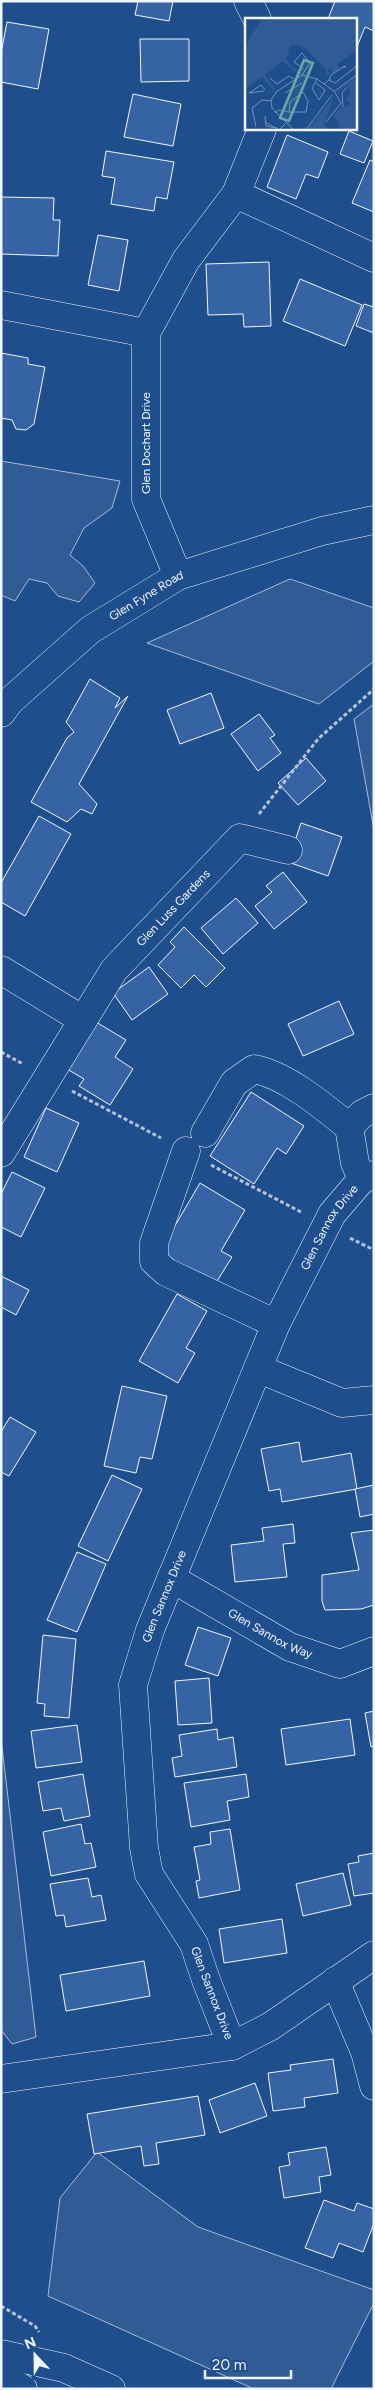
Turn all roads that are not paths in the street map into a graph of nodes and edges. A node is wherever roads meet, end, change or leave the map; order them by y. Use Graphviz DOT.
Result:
graph roads {
  1 [pos="248,1"];
  2 [pos="256,18"];
  3 [pos="262,130"];
  4 [pos="236,194"];
  5 [pos="374,258"];
  6 [pos="1,305"];
  7 [pos="146,333"];
  8 [pos="374,520"];
  9 [pos="322,531"];
  10 [pos="374,539"];
  11 [pos="178,576"];
  12 [pos="1,714"];
  13 [pos="288,850"];
  14 [pos="1,970"];
  15 [pos="83,1020"];
  16 [pos="374,1108"];
  17 [pos="348,1127"];
  18 [pos="1,1153"];
  19 [pos="368,1177"];
  20 [pos="276,1324"];
  21 [pos="259,1370"];
  22 [pos="374,1400"];
  23 [pos="171,1578"];
  24 [pos="374,1651"];
  25 [pos="374,1955"];
  26 [pos="335,1982"];
  27 [pos="232,2046"];
  28 [pos="1,2079"];
  29 [pos="374,2086"];
  30 [pos="1,2354"];
  31 [pos="1,2375"];
  32 [pos="23,2389"];
  33 [pos="112,2389"];
  1 -- 2 [label="street"];
  3 -- 4 [label="street, Glen Dochart Drive"];
  4 -- 5 [label="street"];
  4 -- 7 [label="street, Glen Dochart Drive"];
  6 -- 7 [label="street"];
  7 -- 11 [label="street, Glen Dochart Drive"];
  8 -- 9 [label="street, Glen Fyne Road"];
  9 -- 10 [label="street, Glen Fyne Road"];
  9 -- 11 [label="street, Glen Fyne Road"];
  11 -- 12 [label="street, Glen Fyne Road"];
  13 -- 15 [label="street, Glen Luss Gardens"];
  14 -- 15 [label="street"];
  15 -- 18 [label="street, Glen Luss Gardens"];
  16 -- 17 [label="street"];
  17 -- 19 [label="street"];
  17 -- 20 [label="street"];
  19 -- 20 [label="street, Glen Sannox Drive"];
  20 -- 21 [label="street, Glen Sannox Drive"];
  21 -- 22 [label="street"];
  21 -- 23 [label="street, Glen Sannox Drive"];
  23 -- 24 [label="street, Glen Sannox Way"];
  23 -- 27 [label="street, Glen Sannox Drive"];
  25 -- 26 [label="street, Glen Sannox Drive"];
  26 -- 27 [label="street, Glen Sannox Drive"];
  26 -- 29 [label="street"];
  27 -- 28 [label="street, Glen Sannox Drive"];
  30 -- 33 [label="street"];
  31 -- 32 [label="street"];
}
